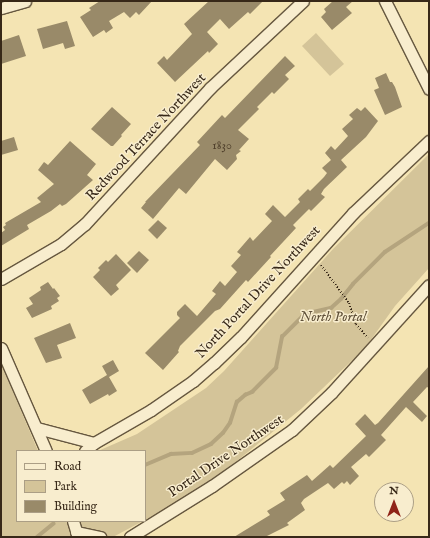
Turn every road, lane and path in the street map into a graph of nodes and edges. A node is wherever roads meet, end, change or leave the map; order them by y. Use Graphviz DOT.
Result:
graph roads {
  1 [pos="25,1"];
  2 [pos="303,1"];
  3 [pos="385,1"];
  4 [pos="1,8"];
  5 [pos="429,89"];
  6 [pos="429,141"];
  7 [pos="318,262"];
  8 [pos="1,279"];
  9 [pos="429,285"];
  10 [pos="374,344"];
  11 [pos="1,348"];
  12 [pos="37,428"];
  13 [pos="94,443"];
  14 [pos="46,450"];
  15 [pos="86,450"];
  16 [pos="75,530"];
  17 [pos="100,537"];
  18 [pos="130,537"];
  1 -- 4 [label="street"];
  2 -- 8 [label="street, Redwood Terrace Northwest"];
  3 -- 5 [label="street"];
  6 -- 13 [label="street, North Portal Drive Northwest"];
  7 -- 10 [label="path"];
  9 -- 10 [label="street, Portal Drive Northwest"];
  10 -- 18 [label="street, Portal Drive Northwest"];
  11 -- 12 [label="street"];
  12 -- 13 [label="street"];
  12 -- 14 [label="street"];
  13 -- 15 [label="street, North Portal Drive Northwest"];
  16 -- 17 [label="street"];
}
